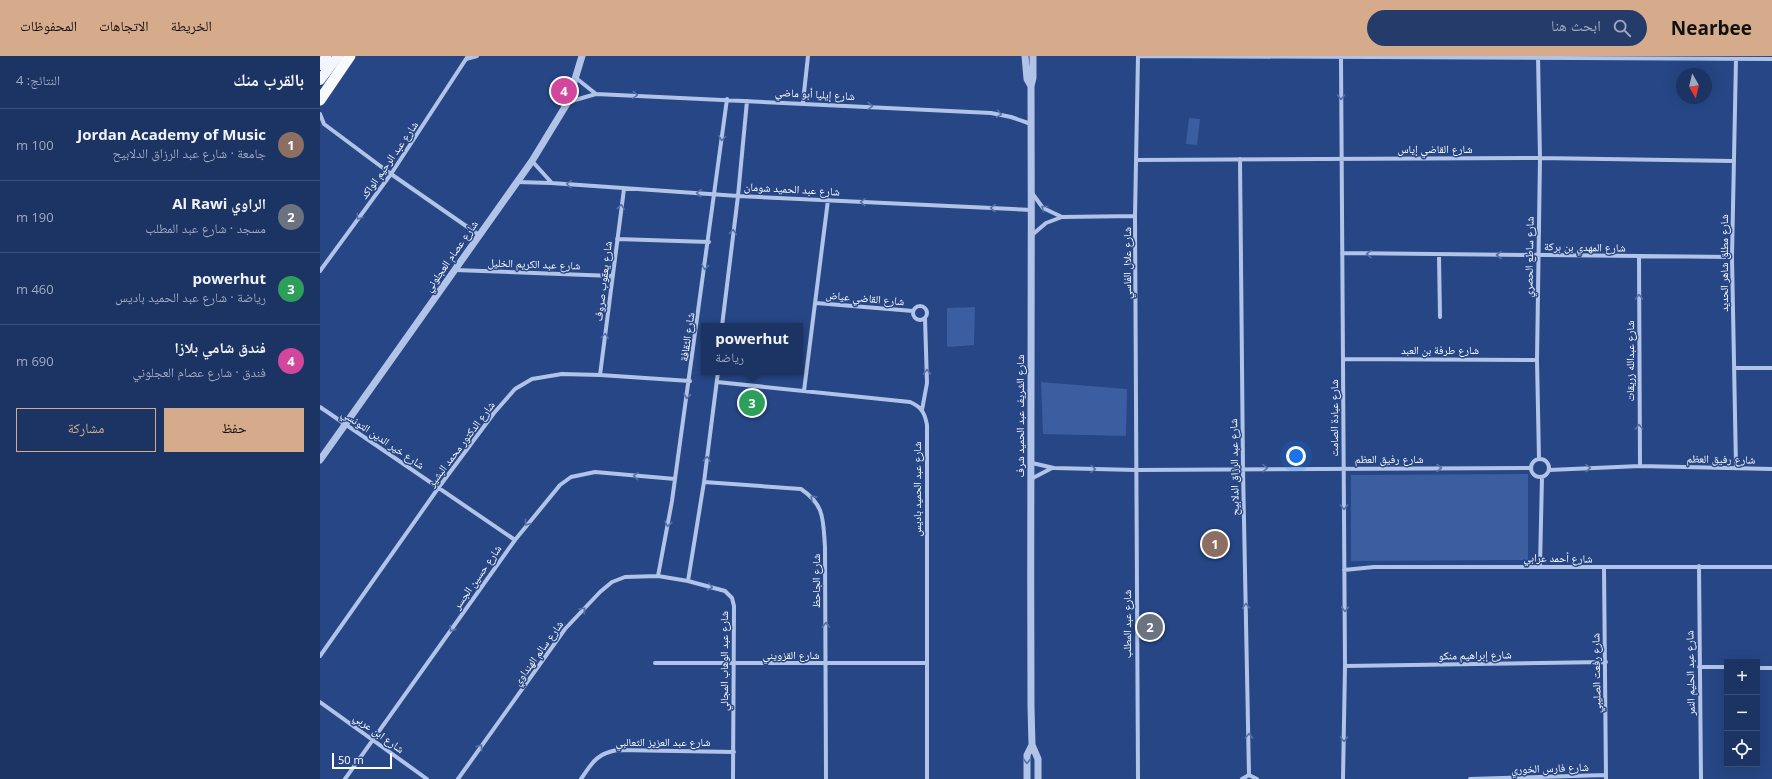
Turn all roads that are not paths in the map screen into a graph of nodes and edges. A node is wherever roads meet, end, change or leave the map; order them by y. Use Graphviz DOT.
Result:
graph roads {
  1 [pos="338,56"];
  2 [pos="350,56"];
  3 [pos="477,56"];
  4 [pos="582,56"];
  5 [pos="808,56"];
  6 [pos="1025,56"];
  7 [pos="1033,56"];
  8 [pos="1138,56"];
  9 [pos="467,57"];
  10 [pos="1248,57"];
  11 [pos="1538,57"];
  12 [pos="1341,58"];
  13 [pos="1736,59"];
  14 [pos="1772,60"];
  15 [pos="576,78"];
  16 [pos="320,80"];
  17 [pos="1031,86"];
  18 [pos="596,94"];
  19 [pos="320,100"];
  20 [pos="727,100"];
  21 [pos="747,101"];
  22 [pos="568,102"];
  23 [pos="803,102"];
  24 [pos="320,114"];
  25 [pos="322,124"];
  26 [pos="1031,124"];
  27 [pos="1341,158"];
  28 [pos="1540,158"];
  29 [pos="1240,159"];
  30 [pos="1137,160"];
  31 [pos="532,161"];
  32 [pos="1734,161"];
  33 [pos="391,174"];
  34 [pos="516,182"];
  35 [pos="551,183"];
  36 [pos="624,189"];
  37 [pos="1032,192"];
  38 [pos="715,194"];
  39 [pos="738,196"];
  40 [pos="828,200"];
  41 [pos="1032,210"];
  42 [pos="1135,216"];
  43 [pos="1062,217"];
  44 [pos="479,235"];
  45 [pos="1032,235"];
  46 [pos="617,239"];
  47 [pos="709,242"];
  48 [pos="1342,253"];
  49 [pos="1438,255"];
  50 [pos="1538,255"];
  51 [pos="1639,256"];
  52 [pos="1732,257"];
  53 [pos="455,270"];
  54 [pos="320,271"];
  55 [pos="613,276"];
  56 [pos="816,303"];
  57 [pos="913,311"];
  58 [pos="1440,317"];
  59 [pos="925,318"];
  60 [pos="722,323"];
  61 [pos="1343,359"];
  62 [pos="1537,360"];
  63 [pos="1734,368"];
  64 [pos="1772,368"];
  65 [pos="600,375"];
  66 [pos="718,375"];
  67 [pos="690,381"];
  68 [pos="717,382"];
  69 [pos="804,391"];
  70 [pos="320,407"];
  71 [pos="922,410"];
  72 [pos="345,424"];
  73 [pos="1539,459"];
  74 [pos="320,460"];
  75 [pos="1032,463"];
  76 [pos="1640,466"];
  77 [pos="1054,468"];
  78 [pos="1344,468"];
  79 [pos="1531,468"];
  80 [pos="1736,468"];
  81 [pos="1243,469"];
  82 [pos="1772,469"];
  83 [pos="1136,470"];
  84 [pos="1549,470"];
  85 [pos="1542,477"];
  86 [pos="1031,478"];
  87 [pos="675,479"];
  88 [pos="704,482"];
  89 [pos="439,488"];
  90 [pos="515,540"];
  91 [pos="1540,566"];
  92 [pos="1699,566"];
  93 [pos="1604,567"];
  94 [pos="1772,567"];
  95 [pos="1344,570"];
  96 [pos="658,576"];
  97 [pos="688,581"];
  98 [pos="320,656"];
  99 [pos="1606,662"];
  100 [pos="655,663"];
  101 [pos="734,663"];
  102 [pos="926,663"];
  103 [pos="826,664"];
  104 [pos="1345,666"];
  105 [pos="1699,667"];
  106 [pos="1724,667"];
  107 [pos="1760,668"];
  108 [pos="1772,668"];
  109 [pos="320,702"];
  110 [pos="374,739"];
  111 [pos="1032,745"];
  112 [pos="734,752"];
  113 [pos="1249,775"];
  114 [pos="1606,777"];
  115 [pos="345,779"];
  116 [pos="427,779"];
  117 [pos="458,779"];
  118 [pos="581,779"];
  119 [pos="733,779"];
  120 [pos="826,779"];
  121 [pos="927,779"];
  122 [pos="1028,779"];
  123 [pos="1038,779"];
  124 [pos="1138,779"];
  125 [pos="1242,779"];
  126 [pos="1257,779"];
  127 [pos="1343,779"];
  128 [pos="1470,779"];
  129 [pos="1701,779"];
  1 -- 16 [label="main road"];
  2 -- 19 [label="highway"];
  3 -- 9 [label="street"];
  4 -- 15 [label="street, شارع عصام العجلوني"];
  5 -- 23 [label="street"];
  6 -- 17 [label="street, شارع الشريف عبد الحميد شرف"];
  7 -- 17 [label="street, شارع الشريف عبد الحميد شرف"];
  8 -- 10 [label="street, شارع علال الفاسي"];
  8 -- 30 [label="street, شارع علال الفاسي"];
  9 -- 33 [label="street, شارع عبد الرحيم الواكد"];
  10 -- 12 [label="street, شارع علال الفاسي"];
  11 -- 12 [label="street, شارع علال الفاسي"];
  11 -- 13 [label="street, شارع علال الفاسي"];
  11 -- 28 [label="street, شارع ساطع الحصري"];
  12 -- 27 [label="street, شارع عبادة الصامت, one-way"];
  13 -- 14 [label="street, شارع علال الفاسي"];
  13 -- 32 [label="street, شارع مطلق شاهر الحديد"];
  15 -- 18 [label="street"];
  15 -- 22 [label="street, شارع عصام العجلوني"];
  17 -- 26 [label="street, شارع الشريف عبد الحميد شرف"];
  18 -- 20 [label="street, شارع إيليا أبو ماضي, one-way"];
  18 -- 22 [label="street, شارع إيليا أبو ماضي"];
  20 -- 21 [label="street, شارع إيليا أبو ماضي"];
  20 -- 38 [label="street, شارع الثقافة, one-way"];
  21 -- 23 [label="street, شارع إيليا أبو ماضي"];
  21 -- 39 [label="street"];
  22 -- 31 [label="street, شارع عصام العجلوني"];
  23 -- 26 [label="street, شارع إيليا أبو ماضي, one-way"];
  24 -- 25 [label="street"];
  25 -- 33 [label="street"];
  26 -- 37 [label="street, شارع الشريف عبد الحميد شرف"];
  27 -- 28 [label="street, شارع القاضي إياس"];
  27 -- 29 [label="street, شارع القاضي إياس"];
  27 -- 48 [label="street, شارع عبادة الصامت"];
  28 -- 32 [label="street, شارع القاضي إياس"];
  28 -- 50 [label="street, شارع ساطع الحصري"];
  29 -- 30 [label="street, شارع القاضي إياس"];
  29 -- 81 [label="street, شارع عبد الرزاق الدلابيح"];
  30 -- 42 [label="street, شارع علال الفاسي"];
  31 -- 34 [label="street, شارع عصام العجلوني"];
  31 -- 35 [label="street"];
  32 -- 52 [label="street, شارع مطلق شاهر الحديد"];
  33 -- 44 [label="street"];
  33 -- 54 [label="street, شارع عبد الرحيم الواكد, one-way"];
  34 -- 35 [label="street, شارع عبد الحميد شومان"];
  34 -- 44 [label="street, شارع عصام العجلوني"];
  36 -- 35 [label="street, شارع عبد الحميد شومان, one-way"];
  38 -- 36 [label="street, شارع عبد الحميد شومان, one-way"];
  46 -- 36 [label="street, شارع يعقوب صروف, one-way"];
  37 -- 41 [label="street, شارع الشريف عبد الحميد شرف"];
  43 -- 37 [label="street, one-way"];
  38 -- 39 [label="street, شارع عبد الحميد شومان"];
  38 -- 47 [label="street, شارع الثقافة"];
  39 -- 40 [label="street, شارع عبد الحميد شومان"];
  60 -- 39 [label="street, one-way"];
  41 -- 40 [label="street, شارع عبد الحميد شومان, one-way"];
  40 -- 56 [label="street"];
  41 -- 45 [label="street, شارع الشريف عبد الحميد شرف"];
  42 -- 43 [label="street"];
  42 -- 83 [label="street, شارع علال الفاسي"];
  43 -- 45 [label="street"];
  44 -- 53 [label="street, شارع عصام العجلوني"];
  45 -- 75 [label="street, شارع الشريف عبد الحميد شرف"];
  46 -- 47 [label="street"];
  46 -- 55 [label="street, شارع يعقوب صروف"];
  47 -- 67 [label="street, شارع الثقافة, one-way"];
  49 -- 48 [label="street, شارع المهدي بن بركة, one-way"];
  48 -- 61 [label="street, شارع عبادة الصامت"];
  50 -- 49 [label="street, شارع المهدي بن بركة, one-way"];
  49 -- 58 [label="street"];
  50 -- 51 [label="street, شارع المهدي بن بركة"];
  50 -- 62 [label="street, شارع ساطع الحصري"];
  51 -- 52 [label="street, شارع المهدي بن بركة"];
  76 -- 51 [label="street, شارع عبدالله زريقات, one-way"];
  52 -- 63 [label="street, شارع مطلق شاهر الحديد"];
  53 -- 55 [label="street, شارع عبد الكريم الخليل"];
  53 -- 72 [label="street, شارع عصام العجلوني"];
  65 -- 55 [label="street, شارع يعقوب صروف, one-way"];
  56 -- 57 [label="street, شارع القاضي عياض"];
  56 -- 69 [label="street"];
  57 -- 59 [label="street"];
  57 -- 59 [label="street"];
  71 -- 59 [label="street, one-way"];
  61 -- 62 [label="street, شارع طرفة بن العبد"];
  61 -- 78 [label="street, شارع عبادة الصامت"];
  62 -- 73 [label="street, شارع ساطع الحصري"];
  63 -- 64 [label="street"];
  63 -- 80 [label="street, شارع مطلق شاهر الحديد"];
  65 -- 67 [label="street, شارع الدكتور محمد البشير"];
  65 -- 89 [label="street, شارع الدكتور محمد البشير"];
  66 -- 68 [label="street"];
  67 -- 87 [label="street, شارع الثقافة, one-way"];
  68 -- 69 [label="street"];
  88 -- 68 [label="street, one-way"];
  69 -- 71 [label="street"];
  70 -- 72 [label="street, شارع خير الدين التونسي"];
  71 -- 102 [label="street, شارع عبد الحميد باديس"];
  72 -- 74 [label="street, شارع عصام العجلوني"];
  72 -- 89 [label="street, شارع خير الدين التونسي"];
  73 -- 79 [label="street"];
  73 -- 84 [label="street"];
  75 -- 77 [label="street, شارع رفيق العظم"];
  75 -- 86 [label="street, شارع الشريف عبد الحميد شرف"];
  76 -- 80 [label="street, شارع رفيق العظم"];
  84 -- 76 [label="street, شارع رفيق العظم, one-way"];
  77 -- 83 [label="street, شارع رفيق العظم, one-way"];
  77 -- 86 [label="street, شارع رفيق العظم"];
  78 -- 79 [label="street, شارع رفيق العظم, one-way"];
  81 -- 78 [label="street, شارع رفيق العظم, one-way"];
  78 -- 95 [label="street, شارع عبادة الصامت, one-way"];
  79 -- 85 [label="street"];
  80 -- 82 [label="street, شارع رفيق العظم"];
  81 -- 83 [label="street, شارع رفيق العظم"];
  113 -- 81 [label="street, شارع عبد الرزاق الدلابيح, one-way"];
  83 -- 124 [label="street, شارع عبد المطلب"];
  84 -- 85 [label="street"];
  85 -- 91 [label="street"];
  86 -- 111 [label="street, شارع الشريف عبد الحميد شرف"];
  87 -- 90 [label="street, شارع حسين الجسر, one-way"];
  87 -- 96 [label="street, شارع الثقافة, one-way"];
  88 -- 97 [label="street"];
  103 -- 88 [label="street, شارع الجاحظ, one-way"];
  89 -- 90 [label="street, شارع خير الدين التونسي"];
  89 -- 98 [label="street, شارع الدكتور محمد البشير"];
  90 -- 110 [label="street, شارع حسين الجسر, one-way"];
  91 -- 93 [label="street, شارع أحمد عرابي"];
  91 -- 95 [label="street, شارع أحمد عرابي"];
  92 -- 93 [label="street, شارع أحمد عرابي"];
  92 -- 94 [label="street, شارع أحمد عرابي"];
  92 -- 105 [label="street, شارع عبد الحليم النمر"];
  93 -- 99 [label="street, شارع رفعت الصليبي"];
  95 -- 104 [label="street, شارع عبادة الصامت, one-way"];
  96 -- 97 [label="street, شارع عبد الوهاب المجالي"];
  117 -- 96 [label="street, شارع سالم الهنداوي, one-way"];
  97 -- 101 [label="street, شارع عبد الوهاب المجالي, one-way"];
  99 -- 104 [label="street, شارع إبراهيم منكو"];
  99 -- 114 [label="street, شارع رفعت الصليبي"];
  100 -- 101 [label="street, شارع القزويني"];
  101 -- 103 [label="street, شارع القزويني"];
  101 -- 112 [label="street, شارع عبد الوهاب المجالي"];
  102 -- 103 [label="street, شارع القزويني"];
  102 -- 121 [label="street, شارع عبد الحميد باديس"];
  103 -- 120 [label="street, شارع الجاحظ"];
  104 -- 127 [label="street, شارع عبادة الصامت, one-way"];
  105 -- 106 [label="street"];
  105 -- 129 [label="street, شارع عبد الحليم النمر"];
  107 -- 108 [label="street"];
  109 -- 110 [label="street, شارع ابن عربي"];
  110 -- 115 [label="street, شارع حسين الجسر"];
  110 -- 116 [label="street, شارع ابن عربي"];
  111 -- 122 [label="street, شارع الشريف عبد الحميد شرف, one-way"];
  111 -- 123 [label="street, شارع الشريف عبد الحميد شرف"];
  112 -- 118 [label="street, شارع عبد العزيز الثعالبي"];
  112 -- 119 [label="street, شارع عبد الوهاب المجالي"];
  113 -- 125 [label="street"];
  113 -- 126 [label="street"];
  114 -- 128 [label="street, شارع فارس الخوري"];
}
